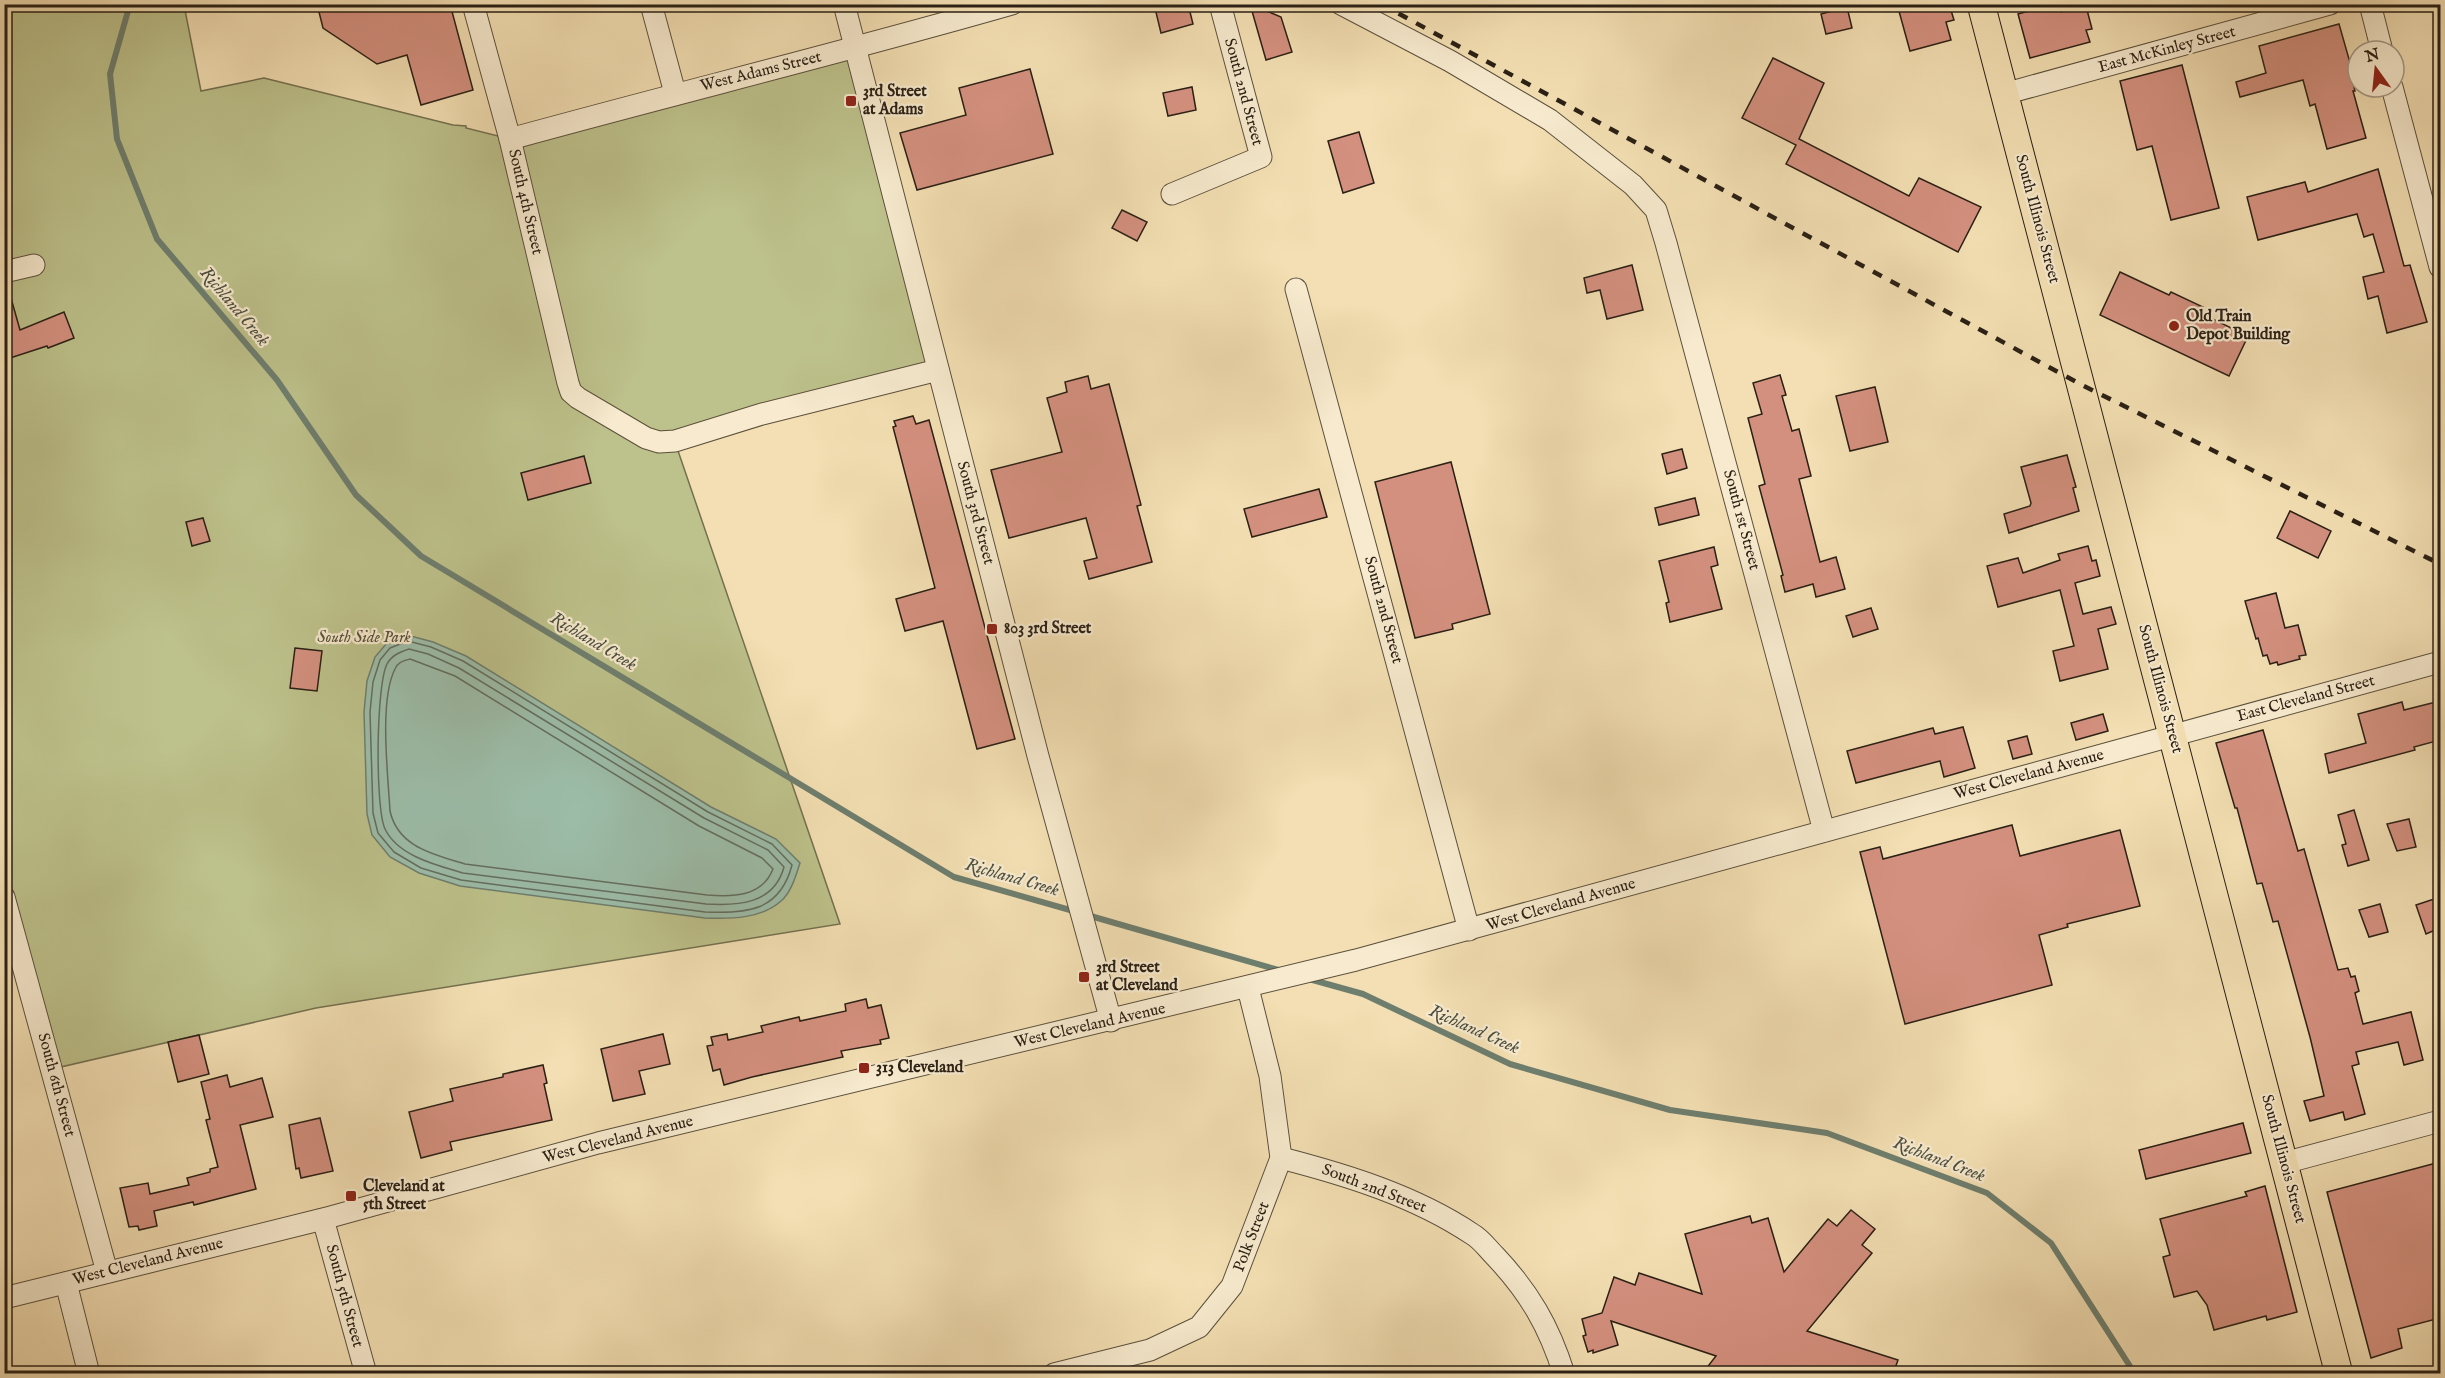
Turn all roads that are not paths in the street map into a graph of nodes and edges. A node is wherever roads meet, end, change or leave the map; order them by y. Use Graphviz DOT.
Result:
graph roads {
  1 [pos="473,4"];
  2 [pos="651,4"];
  3 [pos="844,4"];
  4 [pos="1012,4"];
  5 [pos="1220,4"];
  6 [pos="1341,4"];
  7 [pos="1981,4"];
  8 [pos="2330,4"];
  9 [pos="2370,4"];
  10 [pos="2379,39"];
  11 [pos="856,49"];
  12 [pos="675,93"];
  13 [pos="2004,94"];
  14 [pos="2395,99"];
  15 [pos="510,139"];
  16 [pos="1172,194"];
  17 [pos="34,265"];
  18 [pos="2440,267"];
  19 [pos="4,272"];
  20 [pos="1296,289"];
  21 [pos="938,370"];
  22 [pos="2440,663"];
  23 [pos="2172,736"];
  24 [pos="1824,831"];
  25 [pos="4,897"];
  26 [pos="1469,930"];
  27 [pos="1253,987"];
  28 [pos="1111,1021"];
  29 [pos="2440,1121"];
  30 [pos="1281,1158"];
  31 [pos="2284,1163"];
  32 [pos="323,1219"];
  33 [pos="107,1272"];
  34 [pos="66,1283"];
  35 [pos="4,1298"];
  36 [pos="89,1374"];
  37 [pos="366,1374"];
  38 [pos="1054,1374"];
  39 [pos="1564,1374"];
  40 [pos="2339,1374"];
  1 -- 15 [label="street, South 4th Street"];
  2 -- 12 [label="street"];
  3 -- 11 [label="street, South 3rd Street"];
  4 -- 11 [label="street, West Adams Street"];
  5 -- 16 [label="street, South 2nd Street"];
  6 -- 24 [label="street, South 1st Street"];
  7 -- 13 [label="main road, South Illinois Street"];
  8 -- 13 [label="street, East McKinley Street"];
  9 -- 10 [label="street"];
  11 -- 12 [label="street, West Adams Street"];
  11 -- 21 [label="street, South 3rd Street"];
  12 -- 15 [label="street, West Adams Street"];
  13 -- 23 [label="main road, South Illinois Street"];
  14 -- 18 [label="street"];
  15 -- 21 [label="street, South 4th Street"];
  17 -- 19 [label="street"];
  20 -- 26 [label="street, South 2nd Street"];
  21 -- 28 [label="street, South 3rd Street"];
  22 -- 23 [label="street, East Cleveland Street"];
  23 -- 24 [label="street, West Cleveland Avenue"];
  23 -- 31 [label="main road, South Illinois Street"];
  24 -- 26 [label="street, West Cleveland Avenue"];
  25 -- 33 [label="street, South 6th Street"];
  26 -- 27 [label="street, West Cleveland Avenue"];
  27 -- 28 [label="street, West Cleveland Avenue"];
  27 -- 30 [label="street, Polk Street"];
  28 -- 32 [label="street, West Cleveland Avenue"];
  29 -- 31 [label="street"];
  30 -- 38 [label="street, Polk Street"];
  30 -- 39 [label="street, South 2nd Street"];
  31 -- 40 [label="main road, South Illinois Street"];
  32 -- 33 [label="street, West Cleveland Avenue"];
  32 -- 37 [label="street, South 5th Street"];
  33 -- 34 [label="street, West Cleveland Avenue"];
  34 -- 35 [label="street, West Cleveland Avenue"];
  34 -- 36 [label="street"];
}
